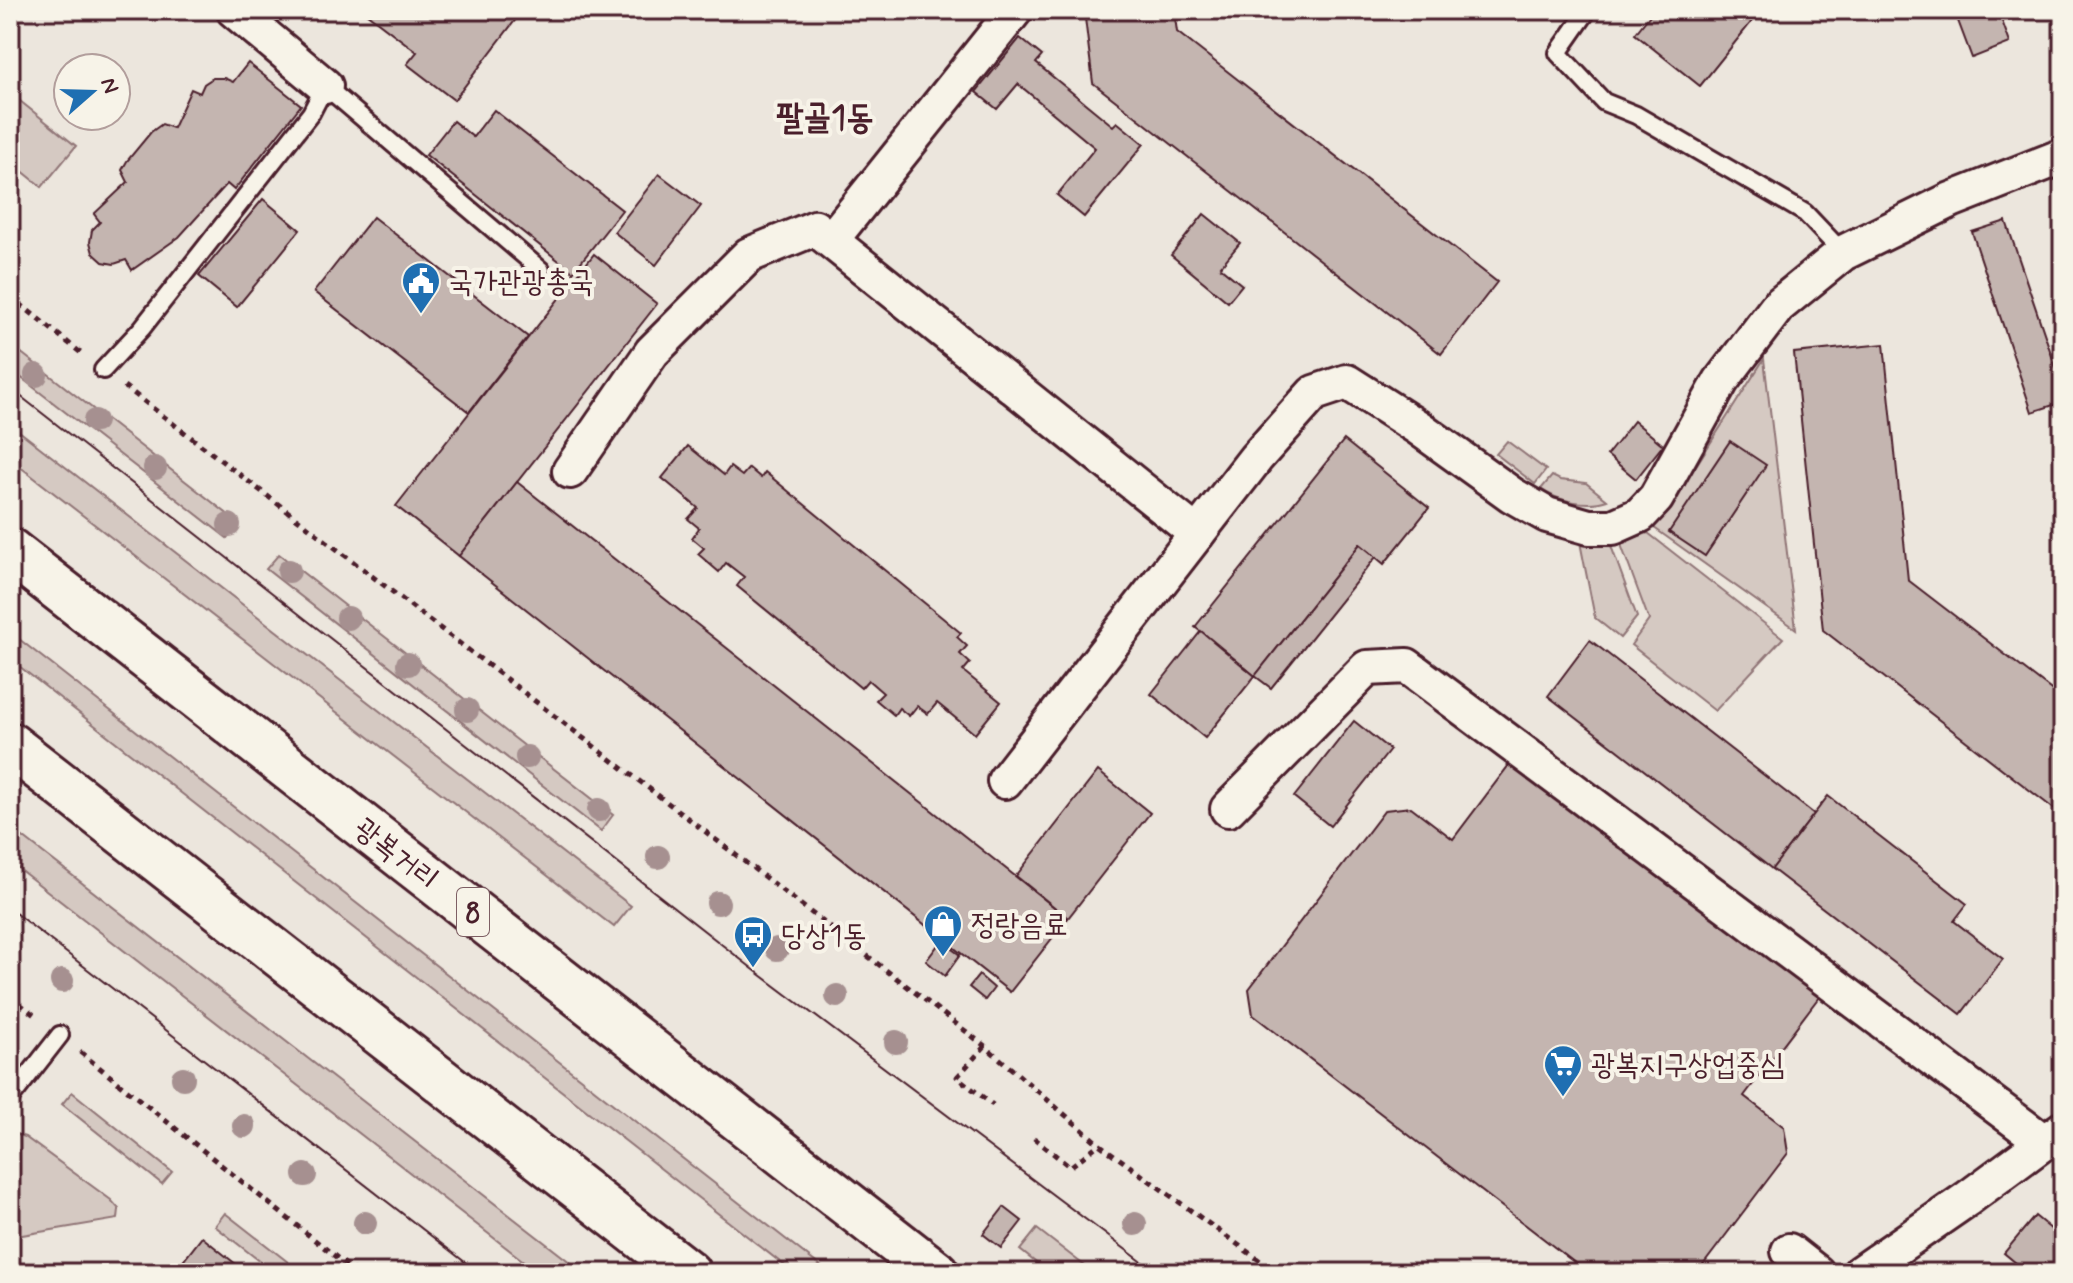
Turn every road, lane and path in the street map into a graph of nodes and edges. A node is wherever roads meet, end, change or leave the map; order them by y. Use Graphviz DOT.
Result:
graph roads {
  1 [pos="234,10"];
  2 [pos="1015,10"];
  3 [pos="1588,10"];
  4 [pos="325,86"];
  5 [pos="2063,156"];
  6 [pos="831,240"];
  7 [pos="1843,253"];
  8 [pos="541,270"];
  9 [pos="10,296"];
  10 [pos="103,370"];
  11 [pos="570,471"];
  12 [pos="1197,534"];
  13 [pos="10,551"];
  14 [pos="10,745"];
  15 [pos="1005,781"];
  16 [pos="1228,809"];
  17 [pos="10,996"];
  18 [pos="60,1035"];
  19 [pos="985,1046"];
  20 [pos="10,1099"];
  21 [pos="993,1105"];
  22 [pos="2054,1135"];
  23 [pos="1034,1138"];
  24 [pos="1099,1144"];
  25 [pos="1789,1251"];
  26 [pos="356,1273"];
  27 [pos="688,1273"];
  28 [pos="936,1273"];
  29 [pos="1277,1273"];
  30 [pos="1817,1273"];
  31 [pos="1860,1273"];
  1 -- 4 [label="street"];
  2 -- 6 [label="street"];
  3 -- 7 [label="lane"];
  4 -- 8 [label="lane"];
  4 -- 10 [label="lane"];
  5 -- 7 [label="street"];
  6 -- 11 [label="street"];
  6 -- 12 [label="street"];
  7 -- 12 [label="street"];
  9 -- 10 [label="path"];
  10 -- 19 [label="path"];
  12 -- 15 [label="street"];
  13 -- 28 [label="highway, 광복거리 / 8"];
  14 -- 27 [label="highway"];
  16 -- 22 [label="street"];
  17 -- 18 [label="path"];
  18 -- 20 [label="lane"];
  18 -- 26 [label="path"];
  19 -- 21 [label="path"];
  19 -- 24 [label="path"];
  22 -- 31 [label="street"];
  23 -- 24 [label="path"];
  24 -- 29 [label="path"];
  25 -- 30 [label="street"];
}
